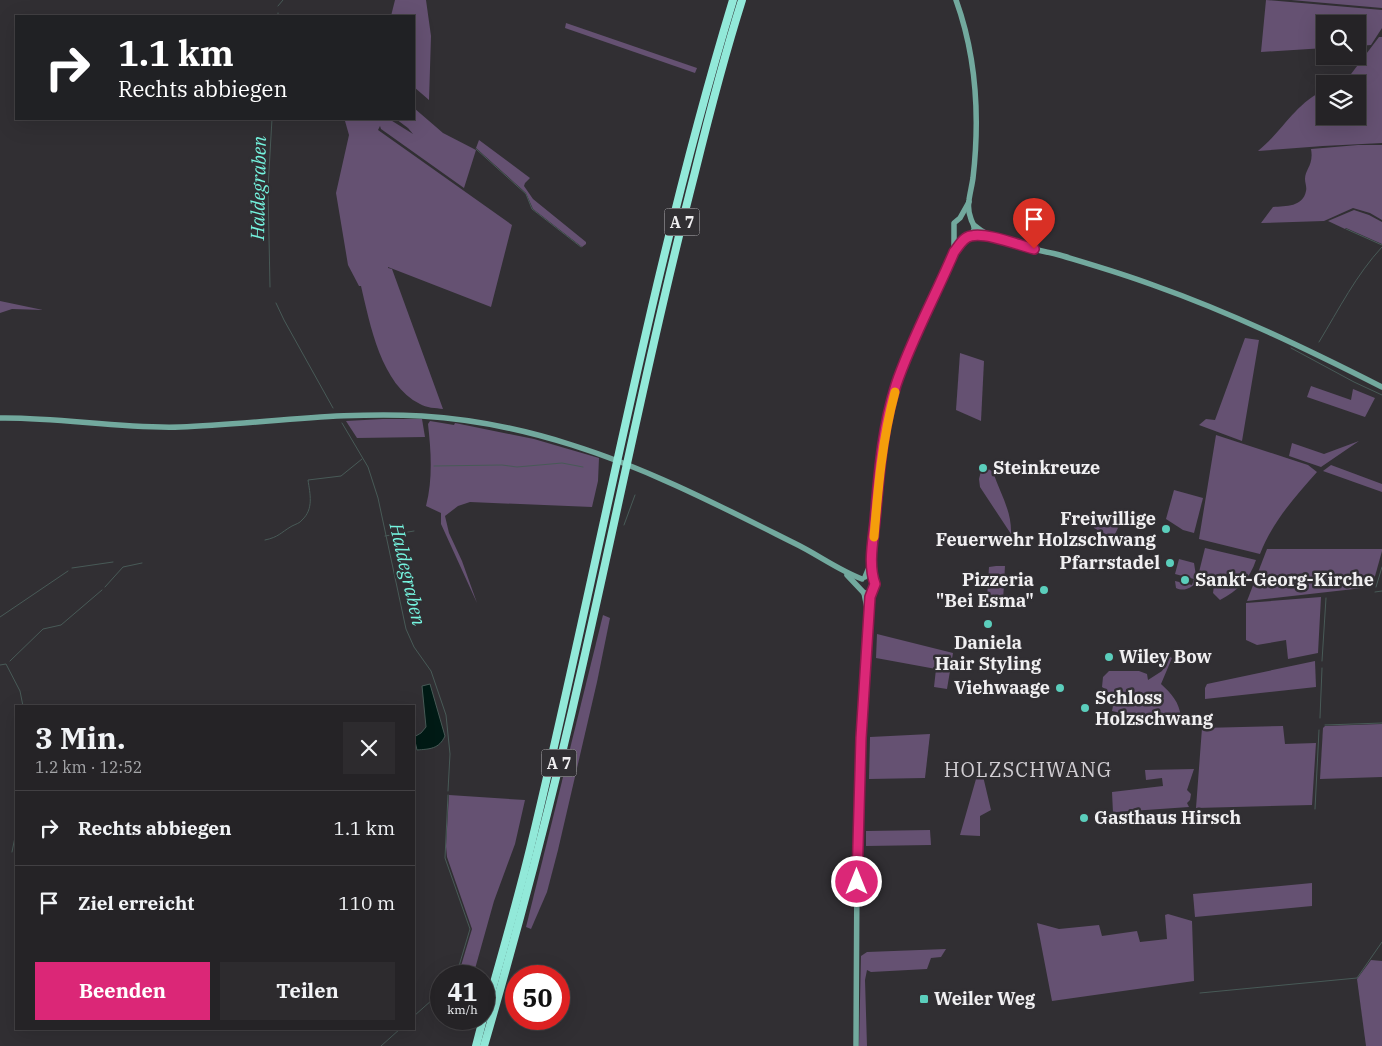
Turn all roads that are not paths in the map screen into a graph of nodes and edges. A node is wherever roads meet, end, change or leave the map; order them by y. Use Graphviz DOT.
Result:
graph roads {
  1 [pos="733,0"];
  2 [pos="742,0"];
  3 [pos="956,0"];
  4 [pos="969,202"];
  5 [pos="960,218"];
  6 [pos="972,222"];
  7 [pos="954,232"];
  8 [pos="968,237"];
  9 [pos="994,237"];
  10 [pos="954,252"];
  11 [pos="1382,387"];
  12 [pos="0,418"];
  13 [pos="626,445"];
  14 [pos="619,476"];
  15 [pos="840,568"];
  16 [pos="866,578"];
  17 [pos="859,586"];
  18 [pos="867,593"];
  19 [pos="495,978"];
  20 [pos="481,1030"];
  21 [pos="476,1046"];
  22 [pos="484,1046"];
  23 [pos="856,1046"];
  1 -- 13 [label="highway, A 7"];
  2 -- 13 [label="highway, A 7"];
  3 -- 4 [label="main road"];
  4 -- 5 [label="main road"];
  4 -- 6 [label="main road"];
  5 -- 6 [label="main road"];
  5 -- 7 [label="main road"];
  6 -- 8 [label="main road"];
  6 -- 9 [label="main road"];
  7 -- 8 [label="main road"];
  7 -- 10 [label="main road"];
  8 -- 9 [label="main road"];
  8 -- 10 [label="main road"];
  9 -- 11 [label="main road"];
  10 -- 16 [label="main road"];
  12 -- 15 [label="main road"];
  13 -- 14 [label="highway, A 7"];
  14 -- 19 [label="highway, A 7"];
  14 -- 22 [label="highway, A 7"];
  15 -- 16 [label="main road"];
  15 -- 17 [label="main road"];
  16 -- 17 [label="main road"];
  16 -- 18 [label="main road"];
  17 -- 18 [label="main road"];
  18 -- 23 [label="main road"];
  20 -- 21 [label="highway, A 7"];
}
